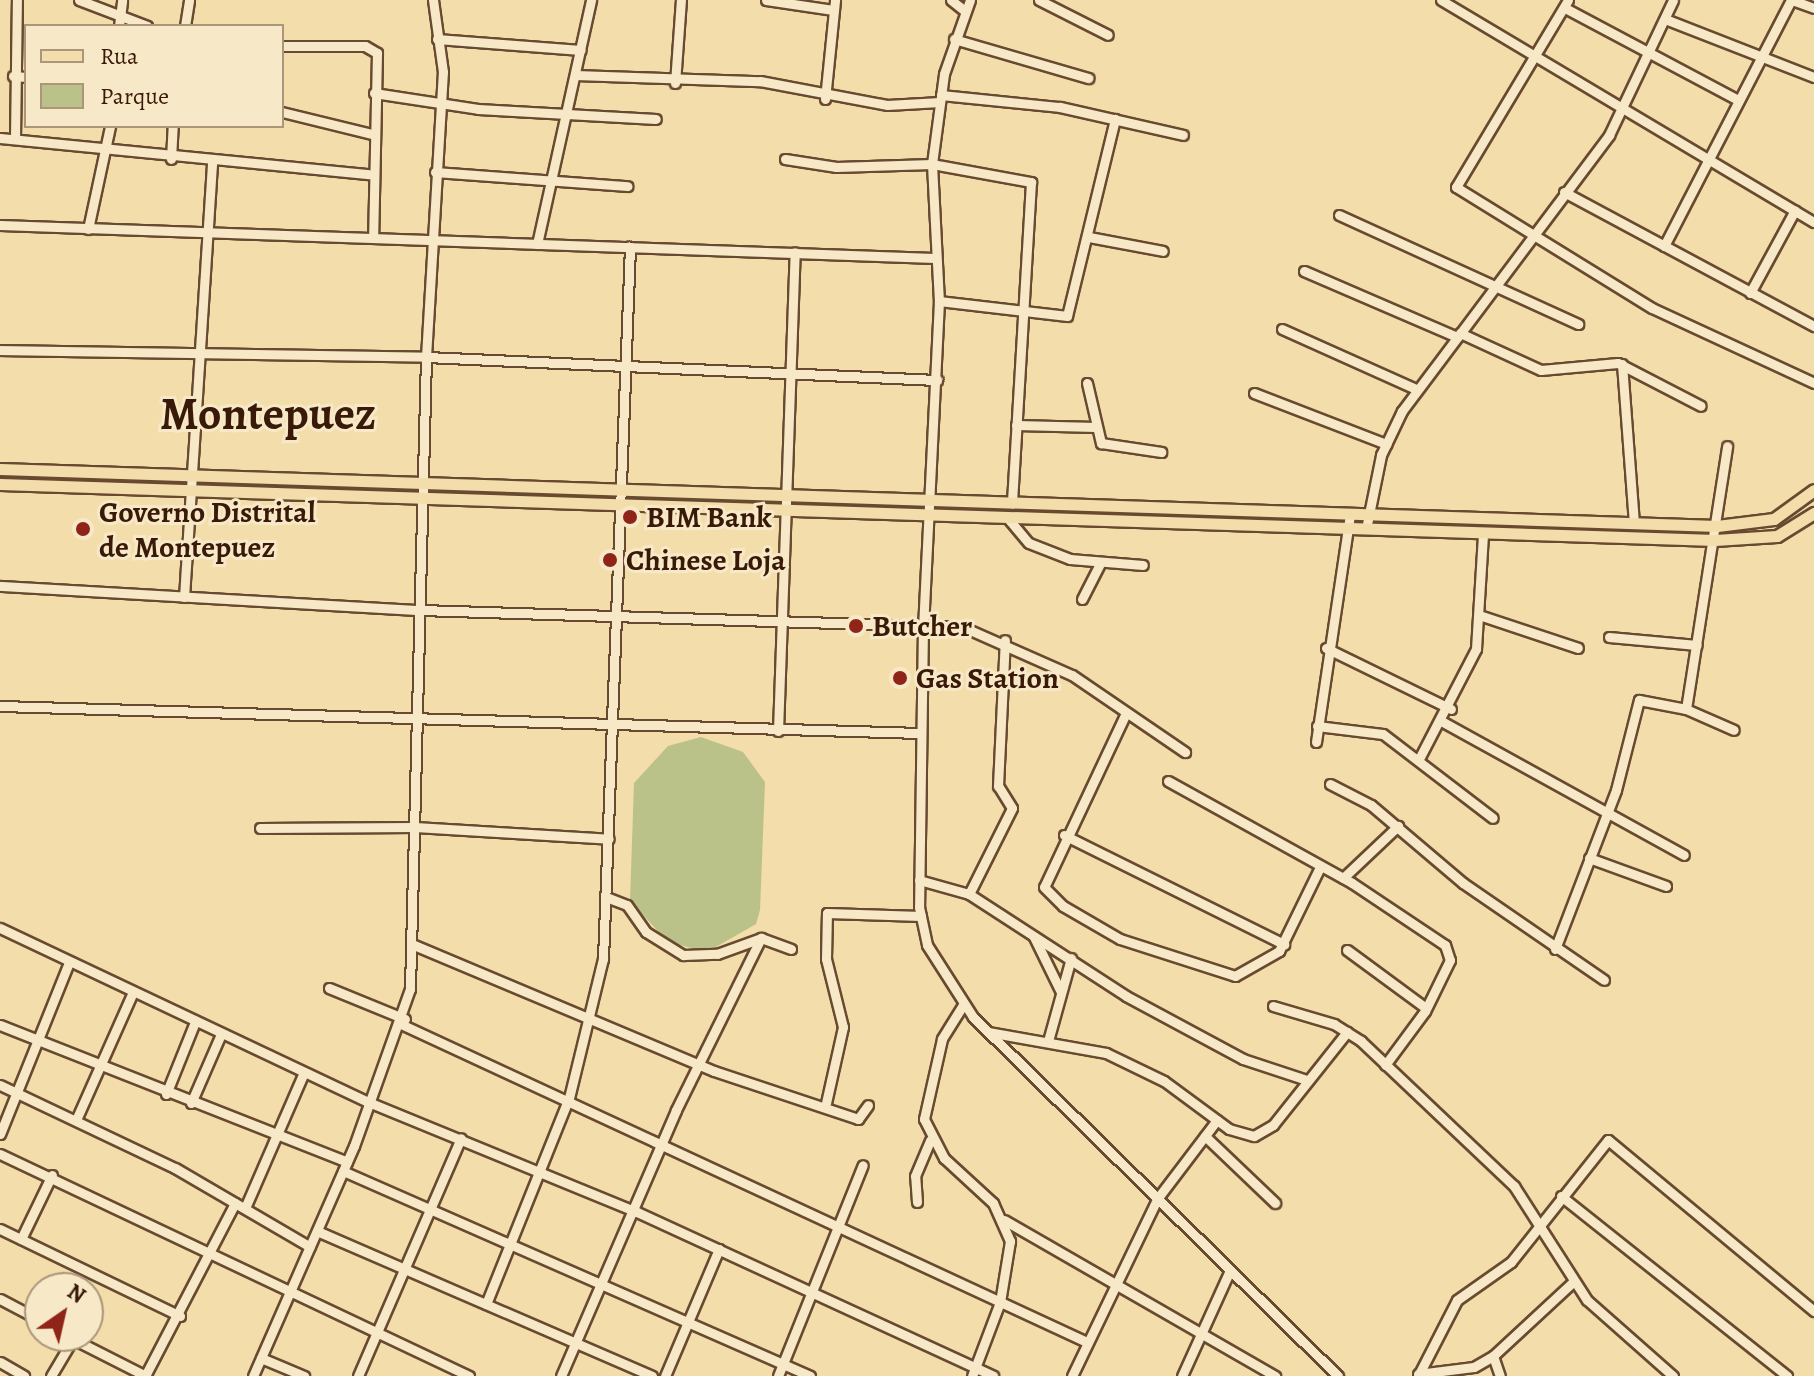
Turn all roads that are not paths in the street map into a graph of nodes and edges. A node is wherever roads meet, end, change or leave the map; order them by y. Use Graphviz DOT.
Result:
graph roads {
  1 [pos="17,0"];
  2 [pos="79,0"];
  3 [pos="122,0"];
  4 [pos="189,0"];
  5 [pos="433,0"];
  6 [pos="591,0"];
  7 [pos="681,0"];
  8 [pos="766,0"];
  9 [pos="951,0"];
  10 [pos="970,0"];
  11 [pos="1039,0"];
  12 [pos="1441,0"];
  13 [pos="1673,0"];
  14 [pos="1792,0"];
  15 [pos="1566,4"];
  16 [pos="834,5"];
  17 [pos="1814,8"];
  18 [pos="965,11"];
  19 [pos="120,15"];
  20 [pos="1665,19"];
  21 [pos="119,24"];
  22 [pos="142,24"];
  23 [pos="185,24"];
  24 [pos="1108,35"];
  25 [pos="437,39"];
  26 [pos="954,39"];
  27 [pos="284,46"];
  28 [pos="581,50"];
  29 [pos="1650,51"];
  30 [pos="1764,56"];
  31 [pos="1537,61"];
  32 [pos="575,75"];
  33 [pos="13,76"];
  34 [pos="24,77"];
  35 [pos="1814,77"];
  36 [pos="1088,78"];
  37 [pos="675,83"];
  38 [pos="374,93"];
  39 [pos="940,98"];
  40 [pos="825,99"];
  41 [pos="1738,100"];
  42 [pos="436,103"];
  43 [pos="1623,108"];
  44 [pos="284,112"];
  45 [pos="565,113"];
  46 [pos="656,119"];
  47 [pos="1115,119"];
  48 [pos="110,128"];
  49 [pos="173,128"];
  50 [pos="372,134"];
  51 [pos="1183,135"];
  52 [pos="0,138"];
  53 [pos="15,138"];
  54 [pos="107,148"];
  55 [pos="171,159"];
  56 [pos="785,159"];
  57 [pos="1709,159"];
  58 [pos="212,162"];
  59 [pos="932,164"];
  60 [pos="435,172"];
  61 [pos="369,174"];
  62 [pos="549,178"];
  63 [pos="627,186"];
  64 [pos="1564,192"];
  65 [pos="1795,210"];
  66 [pos="1339,215"];
  67 [pos="1814,222"];
  68 [pos="0,225"];
  69 [pos="88,229"];
  70 [pos="212,234"];
  71 [pos="1089,237"];
  72 [pos="1529,237"];
  73 [pos="373,238"];
  74 [pos="433,242"];
  75 [pos="537,244"];
  76 [pos="1664,246"];
  77 [pos="630,247"];
  78 [pos="1163,251"];
  79 [pos="795,252"];
  80 [pos="934,258"];
  81 [pos="1304,271"];
  82 [pos="1494,285"];
  83 [pos="1750,293"];
  84 [pos="939,301"];
  85 [pos="1020,313"];
  86 [pos="1578,324"];
  87 [pos="1813,326"];
  88 [pos="1282,329"];
  89 [pos="1458,335"];
  90 [pos="0,350"];
  91 [pos="194,354"];
  92 [pos="426,357"];
  93 [pos="1622,364"];
  94 [pos="629,367"];
  95 [pos="790,375"];
  96 [pos="937,380"];
  97 [pos="1087,383"];
  98 [pos="1814,383"];
  99 [pos="1416,389"];
  100 [pos="1254,393"];
  101 [pos="1701,406"];
  102 [pos="1016,425"];
  103 [pos="1096,427"];
  104 [pos="1386,444"];
  105 [pos="1727,446"];
  106 [pos="1161,452"];
  107 [pos="0,469"];
  108 [pos="80,472"];
  109 [pos="187,476"];
  110 [pos="322,481"];
  111 [pos="0,484"];
  112 [pos="424,485"];
  113 [pos="81,487"];
  114 [pos="187,490"];
  115 [pos="1814,490"];
  116 [pos="624,491"];
  117 [pos="322,494"];
  118 [pos="424,498"];
  119 [pos="788,503"];
  120 [pos="1012,503"];
  121 [pos="624,505"];
  122 [pos="1096,506"];
  123 [pos="930,507"];
  124 [pos="1814,513"];
  125 [pos="1350,514"];
  126 [pos="1366,515"];
  127 [pos="1006,516"];
  128 [pos="1096,519"];
  129 [pos="1634,523"];
  130 [pos="1717,526"];
  131 [pos="1348,528"];
  132 [pos="1366,529"];
  133 [pos="1483,533"];
  134 [pos="1715,540"];
  135 [pos="1100,564"];
  136 [pos="1143,565"];
  137 [pos="0,586"];
  138 [pos="184,597"];
  139 [pos="1082,599"];
  140 [pos="420,610"];
  141 [pos="1482,616"];
  142 [pos="621,617"];
  143 [pos="784,622"];
  144 [pos="923,626"];
  145 [pos="1609,637"];
  146 [pos="1005,640"];
  147 [pos="1697,645"];
  148 [pos="1326,648"];
  149 [pos="1578,648"];
  150 [pos="0,706"];
  151 [pos="1451,709"];
  152 [pos="1686,709"];
  153 [pos="1126,713"];
  154 [pos="1443,722"];
  155 [pos="417,723"];
  156 [pos="1317,726"];
  157 [pos="614,729"];
  158 [pos="1734,730"];
  159 [pos="778,731"];
  160 [pos="921,733"];
  161 [pos="1316,742"];
  162 [pos="1185,752"];
  163 [pos="1420,757"];
  164 [pos="1168,781"];
  165 [pos="1330,784"];
  166 [pos="1606,814"];
  167 [pos="1493,818"];
  168 [pos="1398,826"];
  169 [pos="415,827"];
  170 [pos="260,828"];
  171 [pos="1064,835"];
  172 [pos="609,839"];
  173 [pos="1684,855"];
  174 [pos="1589,858"];
  175 [pos="1320,867"];
  176 [pos="1343,878"];
  177 [pos="919,880"];
  178 [pos="1666,886"];
  179 [pos="969,894"];
  180 [pos="606,897"];
  181 [pos="921,916"];
  182 [pos="0,928"];
  183 [pos="1034,937"];
  184 [pos="761,938"];
  185 [pos="1284,944"];
  186 [pos="414,945"];
  187 [pos="791,949"];
  188 [pos="1555,949"];
  189 [pos="1347,950"];
  190 [pos="1071,958"];
  191 [pos="69,962"];
  192 [pos="1604,980"];
  193 [pos="329,988"];
  194 [pos="133,992"];
  195 [pos="1061,992"];
  196 [pos="963,1005"];
  197 [pos="1273,1006"];
  198 [pos="1426,1008"];
  199 [pos="594,1016"];
  200 [pos="195,1022"];
  201 [pos="404,1022"];
  202 [pos="0,1025"];
  203 [pos="988,1032"];
  204 [pos="1347,1032"];
  205 [pos="221,1034"];
  206 [pos="37,1041"];
  207 [pos="1048,1041"];
  208 [pos="698,1063"];
  209 [pos="1385,1065"];
  210 [pos="99,1067"];
  211 [pos="304,1072"];
  212 [pos="1307,1080"];
  213 [pos="0,1085"];
  214 [pos="15,1092"];
  215 [pos="166,1094"];
  216 [pos="569,1098"];
  217 [pos="191,1103"];
  218 [pos="371,1103"];
  219 [pos="826,1103"];
  220 [pos="868,1105"];
  221 [pos="76,1120"];
  222 [pos="1217,1120"];
  223 [pos="0,1134"];
  224 [pos="278,1135"];
  225 [pos="1205,1136"];
  226 [pos="461,1138"];
  227 [pos="930,1140"];
  228 [pos="664,1142"];
  229 [pos="0,1154"];
  230 [pos="863,1165"];
  231 [pos="345,1166"];
  232 [pos="541,1172"];
  233 [pos="52,1175"];
  234 [pos="1561,1196"];
  235 [pos="1157,1199"];
  236 [pos="917,1202"];
  237 [pos="235,1203"];
  238 [pos="1275,1203"];
  239 [pos="245,1208"];
  240 [pos="431,1208"];
  241 [pos="637,1212"];
  242 [pos="1004,1220"];
  243 [pos="1539,1220"];
  244 [pos="841,1226"];
  245 [pos="0,1229"];
  246 [pos="317,1231"];
  247 [pos="21,1239"];
  248 [pos="512,1243"];
  249 [pos="310,1247"];
  250 [pos="719,1249"];
  251 [pos="210,1254"];
  252 [pos="404,1269"];
  253 [pos="1230,1270"];
  254 [pos="1117,1280"];
  255 [pos="1574,1281"];
  256 [pos="603,1282"];
  257 [pos="813,1292"];
  258 [pos="290,1293"];
  259 [pos="0,1299"];
  260 [pos="1000,1302"];
  261 [pos="486,1304"];
  262 [pos="1814,1311"];
  263 [pos="24,1312"];
  264 [pos="180,1316"];
  265 [pos="688,1321"];
  266 [pos="1201,1332"];
  267 [pos="376,1336"];
  268 [pos="1087,1342"];
  269 [pos="576,1343"];
  270 [pos="63,1352"];
  271 [pos="98,1352"];
  272 [pos="1493,1356"];
  273 [pos="261,1358"];
  274 [pos="0,1362"];
  275 [pos="783,1364"];
  276 [pos="974,1372"];
  277 [pos="1418,1375"];
  278 [pos="24,1376"];
  279 [pos="51,1376"];
  280 [pos="145,1376"];
  281 [pos="253,1376"];
  282 [pos="304,1376"];
  283 [pos="358,1376"];
  284 [pos="469,1376"];
  285 [pos="561,1376"];
  286 [pos="652,1376"];
  287 [pos="665,1376"];
  288 [pos="778,1376"];
  289 [pos="810,1376"];
  290 [pos="993,1376"];
  291 [pos="1072,1376"];
  292 [pos="1182,1376"];
  293 [pos="1275,1376"];
  294 [pos="1338,1376"];
  295 [pos="1500,1376"];
  296 [pos="1673,1376"];
  297 [pos="1787,1376"];
  1 -- 33 [label="street"];
  2 -- 19 [label="street"];
  3 -- 19 [label="street"];
  4 -- 23 [label="street"];
  5 -- 25 [label="street"];
  6 -- 28 [label="street"];
  7 -- 37 [label="street"];
  8 -- 16 [label="street"];
  9 -- 18 [label="street"];
  10 -- 18 [label="street"];
  11 -- 24 [label="street"];
  12 -- 31 [label="street"];
  13 -- 20 [label="street"];
  14 -- 17 [label="street"];
  14 -- 30 [label="street"];
  15 -- 29 [label="street"];
  15 -- 31 [label="street"];
  16 -- 40 [label="street"];
  18 -- 26 [label="street"];
  19 -- 21 [label="street"];
  19 -- 22 [label="street"];
  20 -- 29 [label="street"];
  20 -- 30 [label="street"];
  25 -- 28 [label="street"];
  25 -- 42 [label="street"];
  26 -- 36 [label="street"];
  26 -- 39 [label="street"];
  27 -- 38 [label="street"];
  28 -- 32 [label="street"];
  29 -- 41 [label="street"];
  29 -- 43 [label="street"];
  30 -- 35 [label="street"];
  30 -- 41 [label="street"];
  31 -- 43 [label="street"];
  31 -- 72 [label="street"];
  32 -- 37 [label="street"];
  32 -- 45 [label="street"];
  33 -- 34 [label="street"];
  33 -- 53 [label="street"];
  37 -- 40 [label="street"];
  38 -- 42 [label="street"];
  38 -- 50 [label="street"];
  39 -- 40 [label="street"];
  39 -- 47 [label="street"];
  39 -- 59 [label="street"];
  41 -- 57 [label="street"];
  42 -- 45 [label="street"];
  42 -- 60 [label="street"];
  43 -- 57 [label="street"];
  43 -- 64 [label="street"];
  44 -- 50 [label="street"];
  45 -- 46 [label="street"];
  45 -- 62 [label="street"];
  47 -- 51 [label="street"];
  47 -- 71 [label="street"];
  48 -- 54 [label="street"];
  49 -- 55 [label="street"];
  50 -- 61 [label="street"];
  52 -- 53 [label="street"];
  53 -- 54 [label="street"];
  54 -- 55 [label="street"];
  54 -- 69 [label="street"];
  55 -- 58 [label="street"];
  56 -- 59 [label="street"];
  57 -- 65 [label="street"];
  57 -- 76 [label="street"];
  58 -- 61 [label="street"];
  58 -- 70 [label="street"];
  59 -- 80 [label="street"];
  59 -- 85 [label="street"];
  60 -- 62 [label="street"];
  60 -- 74 [label="street"];
  61 -- 73 [label="street"];
  62 -- 63 [label="street"];
  62 -- 75 [label="street"];
  64 -- 72 [label="street"];
  64 -- 76 [label="street"];
  65 -- 67 [label="street"];
  65 -- 83 [label="street"];
  66 -- 82 [label="street"];
  68 -- 69 [label="street"];
  69 -- 70 [label="street"];
  70 -- 73 [label="street"];
  70 -- 91 [label="street"];
  71 -- 78 [label="street"];
  71 -- 85 [label="street"];
  72 -- 82 [label="street"];
  72 -- 98 [label="street"];
  73 -- 74 [label="street"];
  74 -- 75 [label="street"];
  74 -- 92 [label="street"];
  75 -- 77 [label="street"];
  76 -- 83 [label="street"];
  77 -- 79 [label="street"];
  77 -- 94 [label="street"];
  79 -- 80 [label="street"];
  79 -- 95 [label="street"];
  80 -- 84 [label="street"];
  81 -- 89 [label="street"];
  82 -- 86 [label="street"];
  82 -- 89 [label="street"];
  83 -- 87 [label="street"];
  84 -- 85 [label="street"];
  84 -- 96 [label="street"];
  85 -- 102 [label="street"];
  88 -- 99 [label="street"];
  89 -- 93 [label="street"];
  89 -- 99 [label="street"];
  90 -- 91 [label="street"];
  91 -- 92 [label="street"];
  91 -- 109 [label="street"];
  92 -- 94 [label="street"];
  92 -- 112 [label="street"];
  93 -- 101 [label="street"];
  93 -- 129 [label="street"];
  94 -- 95 [label="street"];
  94 -- 116 [label="street"];
  95 -- 96 [label="street"];
  95 -- 119 [label="street"];
  96 -- 123 [label="street"];
  97 -- 103 [label="street"];
  99 -- 104 [label="street"];
  100 -- 104 [label="street"];
  102 -- 103 [label="street"];
  102 -- 120 [label="street"];
  103 -- 106 [label="street"];
  104 -- 126 [label="street"];
  105 -- 130 [label="street"];
  107 -- 108 [label="main road"];
  108 -- 109 [label="main road"];
  108 -- 113 [label="main road"];
  109 -- 110 [label="main road"];
  109 -- 114 [label="street"];
  110 -- 112 [label="main road"];
  110 -- 117 [label="main road"];
  111 -- 113 [label="main road"];
  112 -- 116 [label="main road"];
  112 -- 118 [label="street"];
  113 -- 114 [label="main road"];
  114 -- 117 [label="main road"];
  114 -- 138 [label="street"];
  115 -- 130 [label="main road"];
  116 -- 119 [label="main road"];
  116 -- 121 [label="street"];
  117 -- 118 [label="main road"];
  118 -- 121 [label="main road"];
  118 -- 140 [label="street"];
  119 -- 121 [label="main road"];
  119 -- 123 [label="main road"];
  119 -- 143 [label="street"];
  120 -- 122 [label="main road"];
  120 -- 123 [label="main road"];
  121 -- 142 [label="street"];
  122 -- 125 [label="main road"];
  122 -- 128 [label="main road"];
  123 -- 127 [label="main road"];
  123 -- 144 [label="street"];
  124 -- 134 [label="main road"];
  125 -- 126 [label="main road"];
  125 -- 131 [label="street"];
  126 -- 129 [label="main road"];
  126 -- 132 [label="street"];
  127 -- 128 [label="main road"];
  127 -- 135 [label="street"];
  128 -- 131 [label="main road"];
  129 -- 130 [label="main road"];
  130 -- 134 [label="street"];
  131 -- 132 [label="main road"];
  131 -- 148 [label="street"];
  132 -- 133 [label="main road"];
  133 -- 134 [label="main road"];
  133 -- 141 [label="street"];
  134 -- 147 [label="street"];
  135 -- 136 [label="street"];
  135 -- 139 [label="street"];
  137 -- 138 [label="street"];
  138 -- 140 [label="street"];
  140 -- 142 [label="street"];
  140 -- 155 [label="street"];
  141 -- 149 [label="street"];
  141 -- 151 [label="street"];
  142 -- 143 [label="street"];
  142 -- 157 [label="street"];
  143 -- 144 [label="street"];
  143 -- 159 [label="street"];
  144 -- 146 [label="street"];
  144 -- 160 [label="street"];
  145 -- 147 [label="street"];
  146 -- 153 [label="street"];
  146 -- 179 [label="street"];
  147 -- 152 [label="street"];
  148 -- 151 [label="street"];
  148 -- 156 [label="street"];
  150 -- 155 [label="street"];
  151 -- 154 [label="street"];
  152 -- 158 [label="street"];
  152 -- 166 [label="street"];
  153 -- 162 [label="street"];
  153 -- 171 [label="street"];
  154 -- 163 [label="street"];
  154 -- 166 [label="street"];
  155 -- 157 [label="street"];
  155 -- 169 [label="street"];
  156 -- 161 [label="street"];
  156 -- 163 [label="street"];
  157 -- 159 [label="street"];
  157 -- 172 [label="street"];
  159 -- 160 [label="street"];
  160 -- 177 [label="street"];
  163 -- 167 [label="street"];
  164 -- 175 [label="street"];
  165 -- 168 [label="street"];
  166 -- 173 [label="street"];
  166 -- 174 [label="street"];
  168 -- 176 [label="street"];
  168 -- 188 [label="street"];
  169 -- 170 [label="street"];
  169 -- 172 [label="street"];
  169 -- 186 [label="street"];
  171 -- 185 [label="street"];
  171 -- 185 [label="street"];
  172 -- 180 [label="street"];
  174 -- 178 [label="street"];
  174 -- 188 [label="street"];
  175 -- 176 [label="street"];
  175 -- 185 [label="street"];
  176 -- 198 [label="street"];
  177 -- 179 [label="street"];
  177 -- 181 [label="street"];
  179 -- 183 [label="street"];
  180 -- 184 [label="street"];
  180 -- 199 [label="street"];
  181 -- 196 [label="street"];
  181 -- 219 [label="street"];
  182 -- 191 [label="street"];
  183 -- 190 [label="street"];
  183 -- 195 [label="street"];
  184 -- 187 [label="street"];
  184 -- 208 [label="street"];
  186 -- 199 [label="street"];
  186 -- 201 [label="street"];
  188 -- 192 [label="street"];
  189 -- 198 [label="street"];
  190 -- 195 [label="street"];
  190 -- 212 [label="street"];
  191 -- 194 [label="street"];
  191 -- 206 [label="street"];
  193 -- 201 [label="street"];
  194 -- 200 [label="street"];
  194 -- 210 [label="street"];
  195 -- 207 [label="street"];
  196 -- 203 [label="street"];
  196 -- 227 [label="street"];
  197 -- 204 [label="street"];
  198 -- 209 [label="street"];
  199 -- 208 [label="street"];
  199 -- 216 [label="street"];
  200 -- 205 [label="street"];
  200 -- 215 [label="street"];
  201 -- 216 [label="street"];
  201 -- 218 [label="street"];
  202 -- 206 [label="street"];
  203 -- 207 [label="street"];
  203 -- 235 [label="street"];
  204 -- 209 [label="street"];
  204 -- 212 [label="street"];
  205 -- 211 [label="street"];
  205 -- 217 [label="street"];
  206 -- 210 [label="street"];
  206 -- 214 [label="street"];
  207 -- 222 [label="street"];
  208 -- 219 [label="street"];
  208 -- 228 [label="street"];
  209 -- 243 [label="street"];
  210 -- 215 [label="street"];
  210 -- 221 [label="street"];
  211 -- 218 [label="street"];
  211 -- 224 [label="street"];
  212 -- 222 [label="street"];
  213 -- 214 [label="street"];
  214 -- 221 [label="street"];
  214 -- 223 [label="street"];
  215 -- 217 [label="street"];
  216 -- 228 [label="street"];
  216 -- 232 [label="street"];
  217 -- 224 [label="street"];
  218 -- 226 [label="street"];
  218 -- 231 [label="street"];
  219 -- 220 [label="street"];
  221 -- 237 [label="street"];
  222 -- 225 [label="street"];
  224 -- 231 [label="street"];
  224 -- 239 [label="street"];
  225 -- 235 [label="street"];
  225 -- 238 [label="street"];
  226 -- 232 [label="street"];
  226 -- 240 [label="street"];
  227 -- 236 [label="street"];
  227 -- 242 [label="street"];
  228 -- 241 [label="street"];
  228 -- 244 [label="street"];
  229 -- 233 [label="street"];
  230 -- 244 [label="street"];
  231 -- 240 [label="street"];
  231 -- 246 [label="street"];
  232 -- 241 [label="street"];
  232 -- 248 [label="street"];
  233 -- 247 [label="street"];
  233 -- 251 [label="street"];
  234 -- 243 [label="street"];
  234 -- 262 [label="street"];
  234 -- 297 [label="street"];
  235 -- 253 [label="street"];
  235 -- 254 [label="street"];
  237 -- 239 [label="street"];
  237 -- 251 [label="street"];
  239 -- 249 [label="street"];
  240 -- 248 [label="street"];
  240 -- 252 [label="street"];
  241 -- 250 [label="street"];
  241 -- 256 [label="street"];
  242 -- 254 [label="street"];
  242 -- 260 [label="street"];
  243 -- 255 [label="street"];
  243 -- 277 [label="street"];
  244 -- 257 [label="street"];
  244 -- 260 [label="street"];
  245 -- 247 [label="street"];
  246 -- 249 [label="street"];
  246 -- 252 [label="street"];
  247 -- 264 [label="street"];
  248 -- 256 [label="street"];
  248 -- 261 [label="street"];
  249 -- 258 [label="street"];
  250 -- 257 [label="street"];
  250 -- 265 [label="street"];
  251 -- 258 [label="street"];
  251 -- 264 [label="street"];
  252 -- 261 [label="street"];
  252 -- 267 [label="street"];
  253 -- 266 [label="street"];
  253 -- 294 [label="street"];
  254 -- 266 [label="street"];
  254 -- 268 [label="street"];
  255 -- 272 [label="street"];
  255 -- 296 [label="street"];
  256 -- 265 [label="street"];
  256 -- 269 [label="street"];
  257 -- 275 [label="street"];
  257 -- 276 [label="street"];
  258 -- 267 [label="street"];
  258 -- 273 [label="street"];
  259 -- 263 [label="street"];
  260 -- 268 [label="street"];
  260 -- 276 [label="street"];
  261 -- 269 [label="street"];
  264 -- 280 [label="street"];
  265 -- 275 [label="street"];
  265 -- 287 [label="street"];
  266 -- 292 [label="street"];
  266 -- 293 [label="street"];
  267 -- 283 [label="street"];
  267 -- 284 [label="street"];
  268 -- 291 [label="street"];
  269 -- 285 [label="street"];
  269 -- 286 [label="street"];
  270 -- 279 [label="street"];
  271 -- 280 [label="street"];
  272 -- 277 [label="street"];
  272 -- 295 [label="street"];
  273 -- 281 [label="street"];
  273 -- 282 [label="street"];
  274 -- 278 [label="street"];
  275 -- 288 [label="street"];
  275 -- 289 [label="street"];
  276 -- 290 [label="street"];
}
